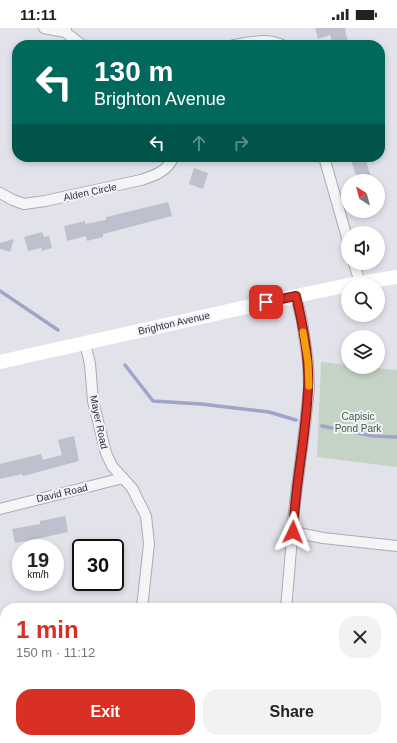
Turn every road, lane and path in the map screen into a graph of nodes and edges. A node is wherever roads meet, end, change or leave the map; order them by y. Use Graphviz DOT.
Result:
graph roads {
  1 [pos="44,28"];
  2 [pos="66,30"];
  3 [pos="77,40"];
  4 [pos="170,162"];
  5 [pos="325,162"];
  6 [pos="0,193"];
  7 [pos="344,226"];
  8 [pos="397,277"];
  9 [pos="385,279"];
  10 [pos="341,286"];
  11 [pos="296,296"];
  12 [pos="85,343"];
  13 [pos="0,362"];
  14 [pos="123,478"];
  15 [pos="0,509"];
  16 [pos="293,532"];
  17 [pos="397,546"];
  18 [pos="143,603"];
  19 [pos="286,603"];
  1 -- 2 [label="street"];
  2 -- 3 [label="street"];
  4 -- 6 [label="street, Alden Circle"];
  5 -- 7 [label="street"];
  8 -- 9 [label="main road, Brighton Avenue"];
  10 -- 11 [label="main road, Brighton Avenue"];
  11 -- 12 [label="main road, Brighton Avenue"];
  11 -- 16 [label="street"];
  12 -- 13 [label="main road, Brighton Avenue"];
  12 -- 14 [label="street, Mayer Road"];
  14 -- 15 [label="street, David Road"];
  14 -- 18 [label="street, Mayer Road"];
  16 -- 17 [label="street"];
  16 -- 19 [label="street"];
}
